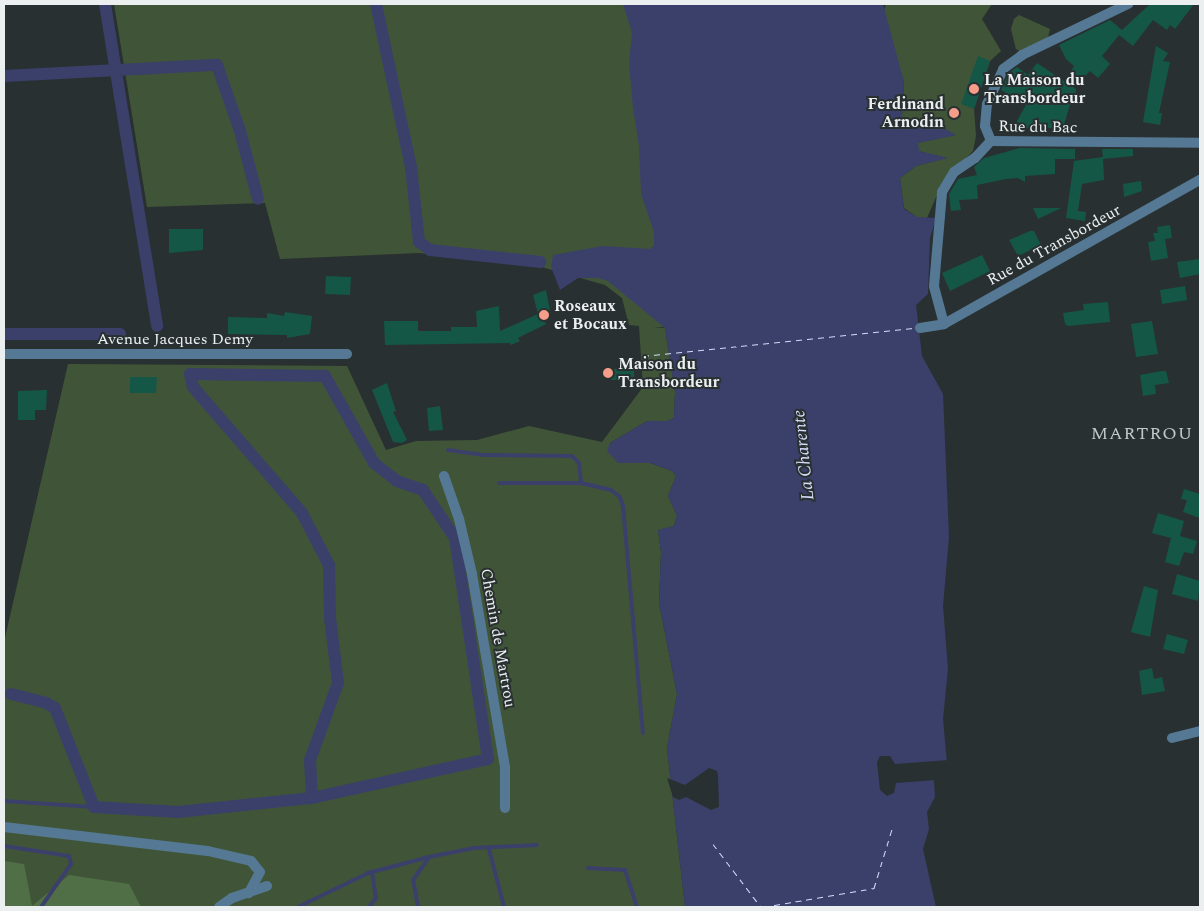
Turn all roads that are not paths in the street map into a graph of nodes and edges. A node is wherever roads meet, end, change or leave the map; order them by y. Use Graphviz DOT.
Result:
graph roads {
  1 [pos="1128,4"];
  2 [pos="991,141"];
  3 [pos="1200,142"];
  4 [pos="1200,180"];
  5 [pos="944,324"];
  6 [pos="920,328"];
  7 [pos="4,354"];
  8 [pos="347,354"];
  9 [pos="444,476"];
  10 [pos="1200,732"];
  11 [pos="1172,738"];
  12 [pos="505,808"];
  13 [pos="4,826"];
  14 [pos="267,886"];
  15 [pos="249,893"];
  16 [pos="220,907"];
  1 -- 2 [label="street"];
  2 -- 3 [label="street, Rue du Bac"];
  2 -- 5 [label="street, Rue du Bac"];
  4 -- 5 [label="street, Rue du Transbordeur"];
  5 -- 6 [label="street, Rue du Transbordeur"];
  7 -- 8 [label="street, Avenue Jacques Demy"];
  9 -- 12 [label="street, Chemin de Martrou"];
  10 -- 11 [label="street"];
  13 -- 15 [label="street"];
  14 -- 15 [label="street"];
  15 -- 16 [label="street"];
}
